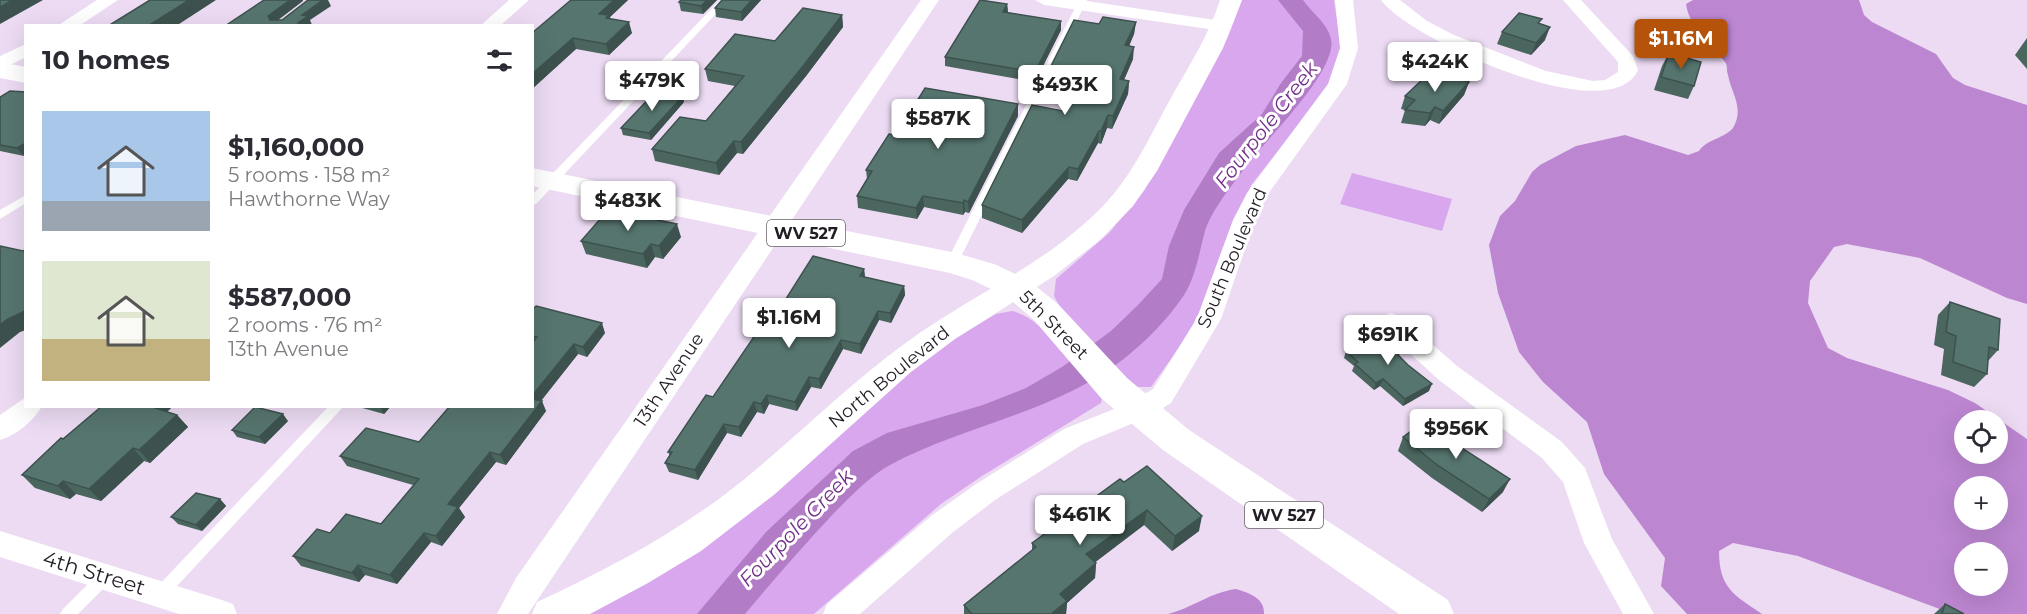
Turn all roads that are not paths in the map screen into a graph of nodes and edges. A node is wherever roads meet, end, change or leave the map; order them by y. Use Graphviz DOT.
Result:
graph roads {
  1 [pos="109,0"];
  2 [pos="520,0"];
  3 [pos="725,0"];
  4 [pos="930,0"];
  5 [pos="1044,0"];
  6 [pos="1344,0"];
  7 [pos="1390,0"];
  8 [pos="1572,0"];
  9 [pos="1082,3"];
  10 [pos="1227,13"];
  11 [pos="69,24"];
  12 [pos="491,24"];
  13 [pos="24,50"];
  14 [pos="0,64"];
  15 [pos="0,70"];
  16 [pos="24,75"];
  17 [pos="539,187"];
  18 [pos="24,199"];
  19 [pos="0,215"];
  20 [pos="774,226"];
  21 [pos="952,263"];
  22 [pos="1017,288"];
  23 [pos="1391,322"];
  24 [pos="1126,399"];
  25 [pos="27,408"];
  26 [pos="336,408"];
  27 [pos="0,430"];
  28 [pos="0,544"];
  29 [pos="105,577"];
  30 [pos="160,594"];
  31 [pos="68,614"];
  32 [pos="222,614"];
  33 [pos="512,614"];
  34 [pos="551,614"];
  35 [pos="838,614"];
  36 [pos="1433,614"];
  37 [pos="1639,614"];
  1 -- 11 [label="street"];
  2 -- 12 [label="street"];
  3 -- 17 [label="lane"];
  4 -- 20 [label="street, 13th Avenue"];
  5 -- 9 [label="street"];
  6 -- 24 [label="street, South Boulevard"];
  7 -- 8 [label="street"];
  9 -- 10 [label="street"];
  9 -- 21 [label="lane"];
  10 -- 22 [label="street, North Boulevard"];
  13 -- 14 [label="street"];
  15 -- 16 [label="main road"];
  17 -- 20 [label="main road, 5th Street / WV 527"];
  18 -- 19 [label="lane"];
  20 -- 21 [label="main road, 5th Street / WV 527"];
  20 -- 33 [label="street, 13th Avenue"];
  21 -- 22 [label="main road, 5th Street / WV 527"];
  22 -- 24 [label="main road, 5th Street / WV 527"];
  22 -- 34 [label="street, North Boulevard"];
  23 -- 37 [label="street"];
  24 -- 35 [label="street, South Boulevard"];
  24 -- 36 [label="main road, 5th Street / WV 527"];
  25 -- 27 [label="street"];
  26 -- 30 [label="lane"];
  28 -- 29 [label="street, 4th Street"];
  29 -- 30 [label="street, 4th Street"];
  29 -- 31 [label="lane"];
  30 -- 32 [label="street, 4th Street"];
}
